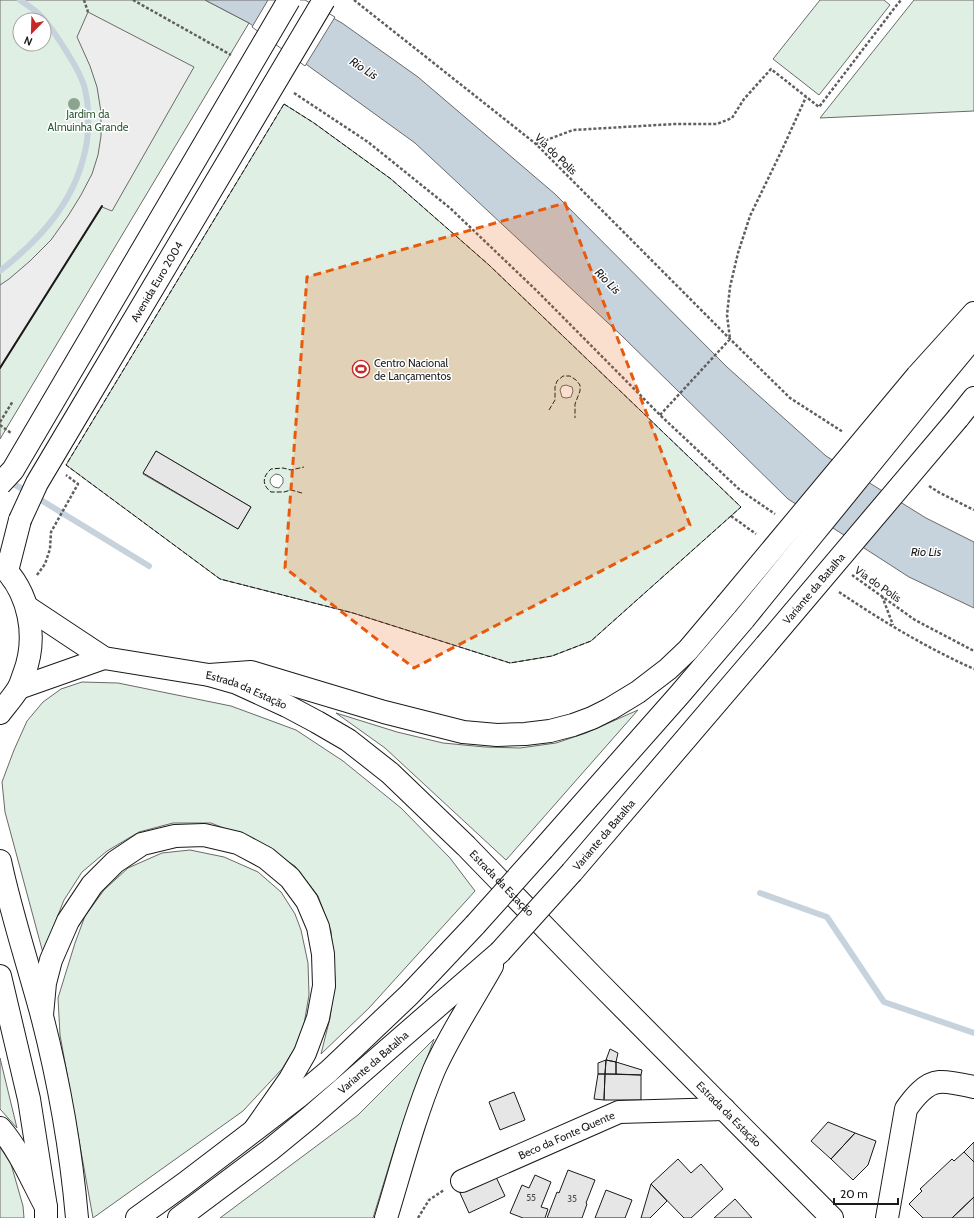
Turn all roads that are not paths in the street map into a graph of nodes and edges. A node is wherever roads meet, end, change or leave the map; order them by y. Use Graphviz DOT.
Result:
graph roads {
  1 [pos="289,0"];
  2 [pos="324,0"];
  3 [pos="974,313"];
  4 [pos="974,337"];
  5 [pos="924,383"];
  6 [pos="974,398"];
  7 [pos="0,484"];
  8 [pos="4,567"];
  9 [pos="27,607"];
  10 [pos="104,658"];
  11 [pos="209,675"];
  12 [pos="19,688"];
  13 [pos="0,713"];
  14 [pos="0,861"];
  15 [pos="500,952"];
  16 [pos="0,976"];
  17 [pos="42,1015"];
  18 [pos="974,1087"];
  19 [pos="724,1109"];
  20 [pos="0,1128"];
  21 [pos="255,1129"];
  22 [pos="462,1181"];
  23 [pos="46,1213"];
  24 [pos="143,1214"];
  25 [pos="77,1218"];
  26 [pos="179,1218"];
  27 [pos="386,1218"];
  28 [pos="832,1218"];
  29 [pos="887,1218"];
  1 -- 7 [label="main road, bridge"];
  2 -- 8 [label="main road, Avenida Euro 2004, bridge"];
  3 -- 5 [label="main road"];
  4 -- 5 [label="main road"];
  5 -- 11 [label="main road, bridge"];
  5 -- 21 [label="main road, bridge"];
  6 -- 15 [label="main road, Variante da Batalha, bridge"];
  8 -- 9 [label="main road"];
  9 -- 10 [label="main road, Estrada da Estação"];
  9 -- 12 [label="main road"];
  10 -- 11 [label="main road, Estrada da Estação"];
  10 -- 12 [label="main road, Estrada da Estação"];
  11 -- 19 [label="main road, Estrada da Estação"];
  12 -- 13 [label="main road"];
  14 -- 17 [label="main road"];
  15 -- 26 [label="main road, Variante da Batalha"];
  15 -- 27 [label="main road"];
  16 -- 23 [label="main road"];
  17 -- 21 [label="main road"];
  17 -- 25 [label="main road"];
  18 -- 29 [label="main road"];
  19 -- 22 [label="main road, Beco da Fonte Quente"];
  19 -- 28 [label="main road, Estrada da Estação"];
  20 -- 23 [label="main road"];
  21 -- 24 [label="main road"];
}
